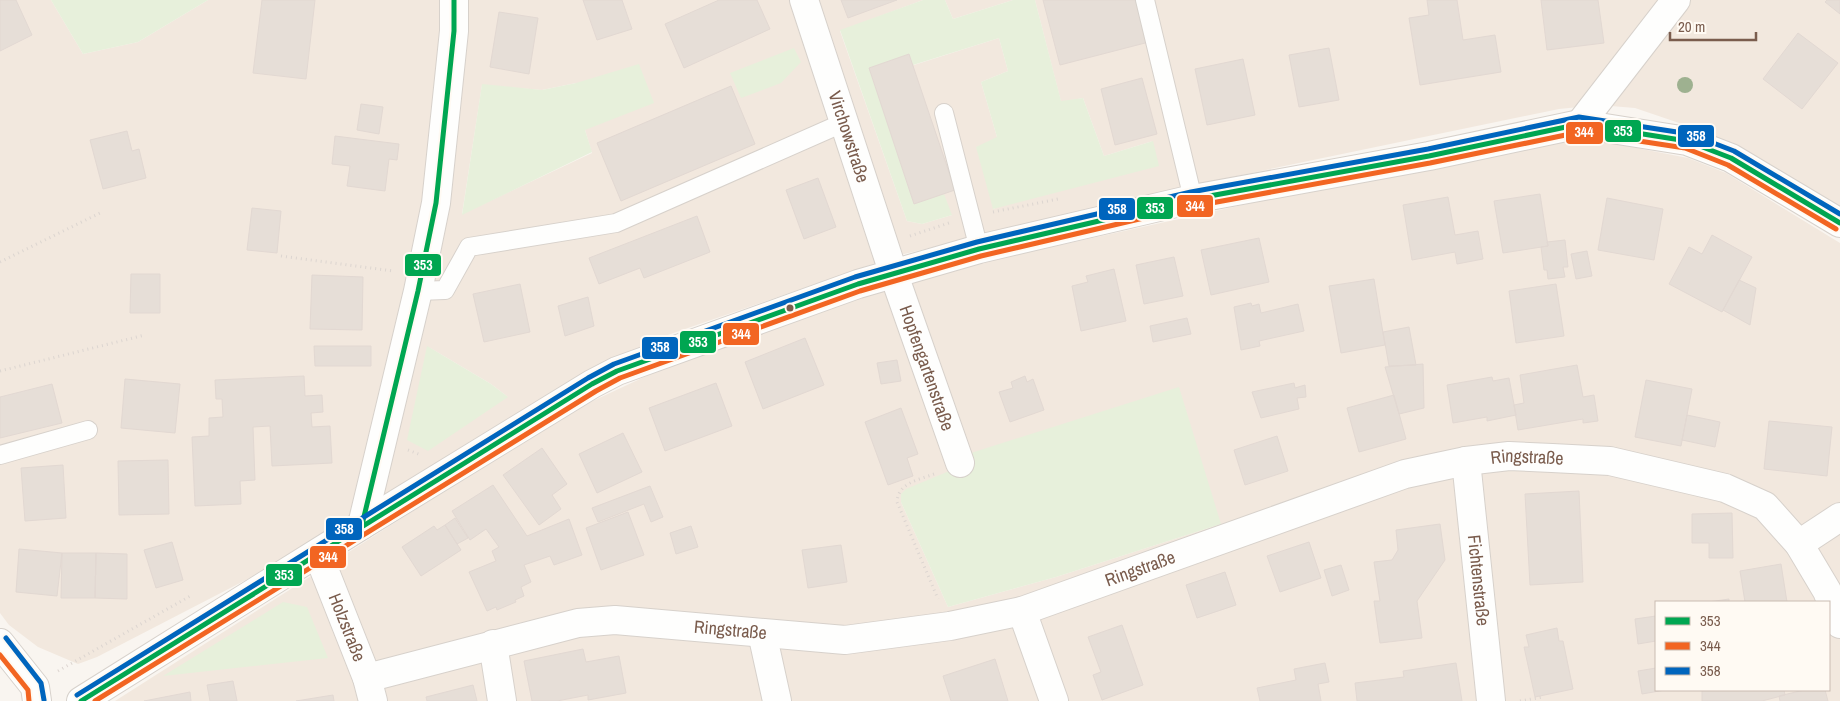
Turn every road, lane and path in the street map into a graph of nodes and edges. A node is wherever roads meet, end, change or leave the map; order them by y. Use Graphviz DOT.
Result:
graph roads {
  1 [pos="454,0"];
  2 [pos="804,0"];
  3 [pos="1145,0"];
  4 [pos="1676,0"];
  5 [pos="944,114"];
  6 [pos="845,122"];
  7 [pos="1580,124"];
  8 [pos="1192,199"];
  9 [pos="100,213"];
  10 [pos="1840,223"];
  11 [pos="979,249"];
  12 [pos="281,256"];
  13 [pos="0,262"];
  14 [pos="893,272"];
  15 [pos="419,283"];
  16 [pos="145,335"];
  17 [pos="0,371"];
  18 [pos="88,430"];
  19 [pos="0,455"];
  20 [pos="1466,461"];
  21 [pos="960,463"];
  22 [pos="1840,517"];
  23 [pos="362,525"];
  24 [pos="1799,544"];
  25 [pos="318,554"];
  26 [pos="1022,611"];
  27 [pos="1840,624"];
  28 [pos="950,626"];
  29 [pos="762,633"];
  30 [pos="0,643"];
  31 [pos="493,644"];
  32 [pos="370,689"];
  33 [pos="1543,697"];
  34 [pos="37,701"];
  35 [pos="81,701"];
  36 [pos="502,701"];
  37 [pos="777,701"];
  38 [pos="1054,701"];
  39 [pos="1491,701"];
  40 [pos="1520,701"];
  1 -- 15 [label="street"];
  2 -- 6 [label="street, Virchowstraße"];
  3 -- 8 [label="lane"];
  4 -- 7 [label="street"];
  5 -- 11 [label="lane"];
  6 -- 14 [label="street, Virchowstraße"];
  6 -- 15 [label="lane"];
  7 -- 8 [label="street"];
  7 -- 10 [label="street"];
  8 -- 11 [label="street"];
  9 -- 13 [label="path"];
  11 -- 14 [label="street"];
  12 -- 15 [label="path"];
  14 -- 21 [label="street, Hopfengartenstraße"];
  14 -- 23 [label="street"];
  15 -- 23 [label="street"];
  16 -- 17 [label="path"];
  18 -- 19 [label="lane"];
  20 -- 24 [label="street, Ringstraße"];
  20 -- 26 [label="street, Ringstraße"];
  20 -- 39 [label="street, Fichtenstraße"];
  21 -- 28 [label="path"];
  22 -- 24 [label="street"];
  23 -- 25 [label="street"];
  24 -- 27 [label="street, Ringstraße"];
  25 -- 32 [label="street, Holzstraße"];
  25 -- 35 [label="street"];
  26 -- 28 [label="street, Ringstraße"];
  26 -- 38 [label="street"];
  28 -- 29 [label="street, Ringstraße"];
  29 -- 31 [label="street, Ringstraße"];
  29 -- 37 [label="street"];
  30 -- 34 [label="street"];
  31 -- 32 [label="street, Ringstraße"];
  31 -- 36 [label="street"];
  33 -- 40 [label="path"];
}
